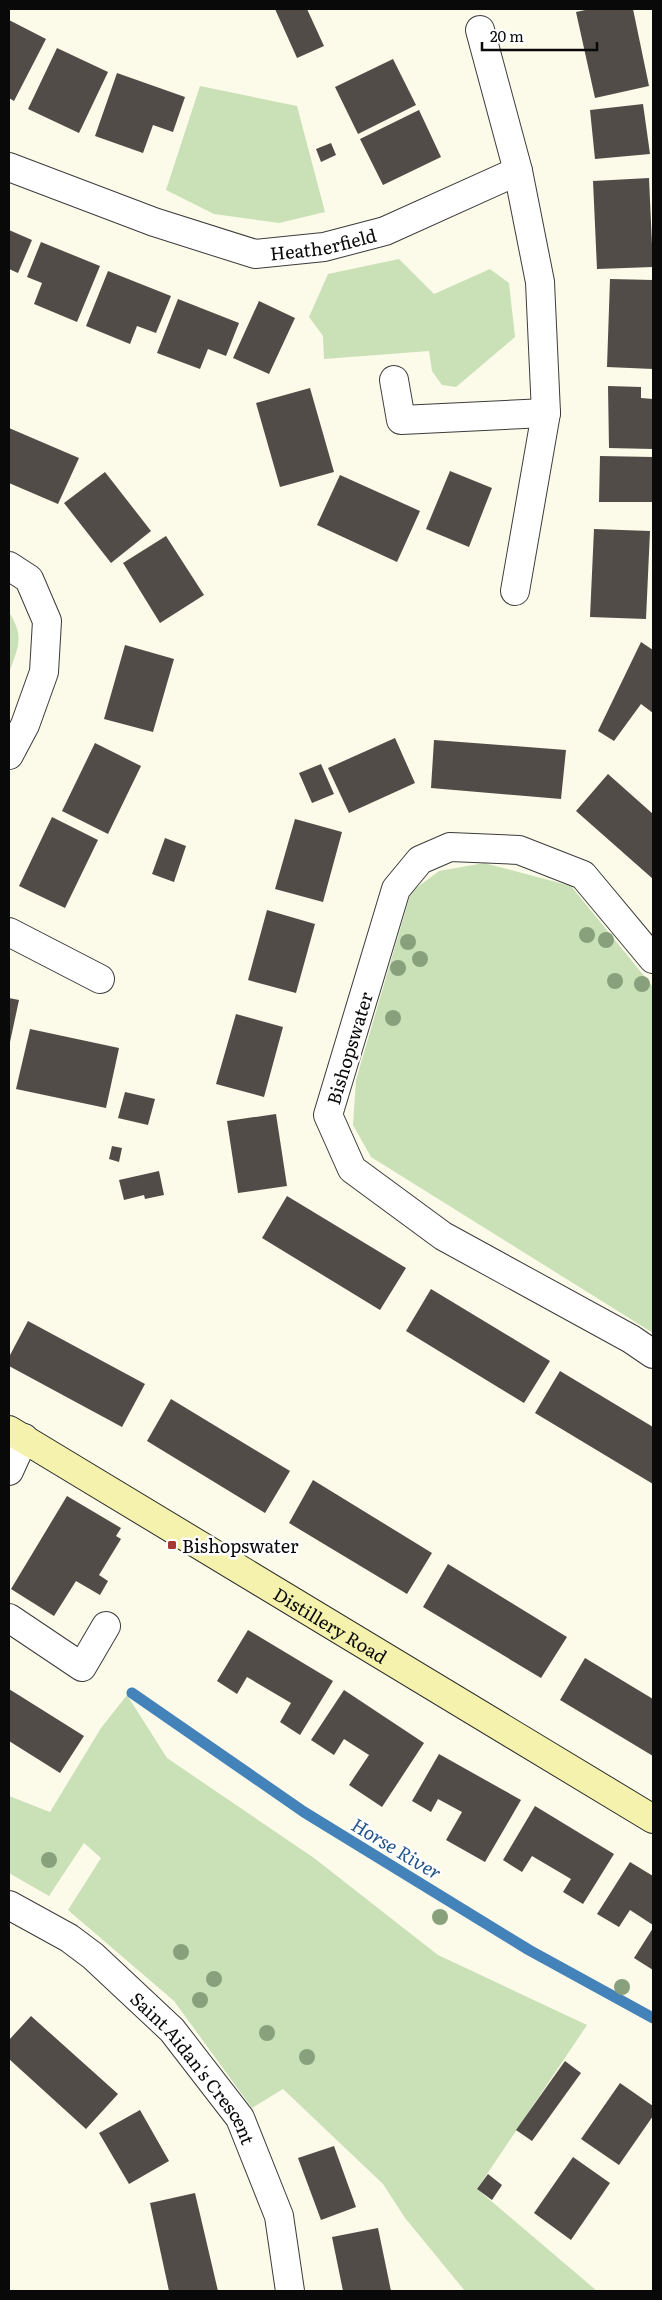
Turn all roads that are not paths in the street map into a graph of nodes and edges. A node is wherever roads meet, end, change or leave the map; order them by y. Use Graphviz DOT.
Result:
graph roads {
  1 [pos="480,30"];
  2 [pos="9,167"];
  3 [pos="518,170"];
  4 [pos="394,380"];
  5 [pos="546,413"];
  6 [pos="9,566"];
  7 [pos="515,591"];
  8 [pos="9,755"];
  9 [pos="9,932"];
  10 [pos="653,959"];
  11 [pos="100,979"];
  12 [pos="653,1354"];
  13 [pos="16,1434"];
  14 [pos="9,1471"];
  15 [pos="9,1618"];
  16 [pos="106,1626"];
  17 [pos="653,1819"];
  18 [pos="9,1906"];
  19 [pos="290,2291"];
  1 -- 3 [label="street"];
  2 -- 3 [label="street, Heatherfield"];
  3 -- 5 [label="street"];
  4 -- 5 [label="street"];
  5 -- 7 [label="street"];
  6 -- 8 [label="street"];
  9 -- 11 [label="street"];
  10 -- 12 [label="street, Bishopswater"];
  13 -- 14 [label="street"];
  13 -- 17 [label="main road, Distillery Road"];
  15 -- 16 [label="street"];
  18 -- 19 [label="street, Saint Aidan's Crescent"];
}
